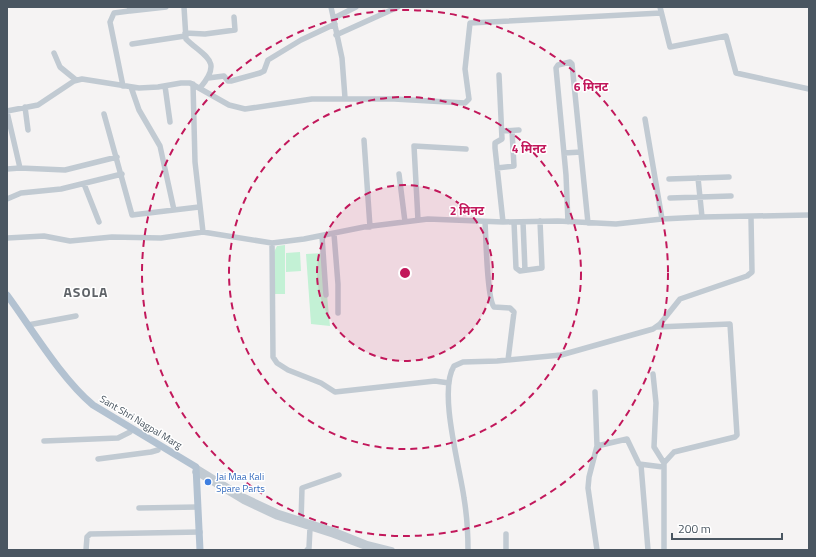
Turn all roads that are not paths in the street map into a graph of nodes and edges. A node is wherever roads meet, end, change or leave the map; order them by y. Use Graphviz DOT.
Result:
graph roads {
  1 [pos="166,7"];
  2 [pos="184,7"];
  3 [pos="331,7"];
  4 [pos="356,7"];
  5 [pos="398,7"];
  6 [pos="130,9"];
  7 [pos="661,10"];
  8 [pos="234,16"];
  9 [pos="334,21"];
  10 [pos="185,35"];
  11 [pos="336,35"];
  12 [pos="132,44"];
  13 [pos="54,53"];
  14 [pos="499,75"];
  15 [pos="208,78"];
  16 [pos="76,80"];
  17 [pos="193,84"];
  18 [pos="123,86"];
  19 [pos="164,86"];
  20 [pos="131,87"];
  21 [pos="200,88"];
  22 [pos="809,89"];
  23 [pos="345,98"];
  24 [pos="25,107"];
  25 [pos="7,111"];
  26 [pos="104,114"];
  27 [pos="645,119"];
  28 [pos="170,122"];
  29 [pos="28,130"];
  30 [pos="519,130"];
  31 [pos="502,131"];
  32 [pos="512,131"];
  33 [pos="364,140"];
  34 [pos="466,149"];
  35 [pos="580,152"];
  36 [pos="564,153"];
  37 [pos="117,157"];
  38 [pos="20,168"];
  39 [pos="497,168"];
  40 [pos="7,169"];
  41 [pos="122,174"];
  42 [pos="399,174"];
  43 [pos="729,177"];
  44 [pos="698,178"];
  45 [pos="669,180"];
  46 [pos="84,184"];
  47 [pos="731,196"];
  48 [pos="700,197"];
  49 [pos="670,198"];
  50 [pos="7,199"];
  51 [pos="200,207"];
  52 [pos="174,210"];
  53 [pos="809,216"];
  54 [pos="702,217"];
  55 [pos="751,217"];
  56 [pos="662,219"];
  57 [pos="418,220"];
  58 [pos="540,221"];
  59 [pos="99,222"];
  60 [pos="405,222"];
  61 [pos="485,222"];
  62 [pos="503,222"];
  63 [pos="514,222"];
  64 [pos="523,222"];
  65 [pos="568,222"];
  66 [pos="588,223"];
  67 [pos="370,227"];
  68 [pos="203,232"];
  69 [pos="334,234"];
  70 [pos="322,236"];
  71 [pos="7,238"];
  72 [pos="272,243"];
  73 [pos="525,270"];
  74 [pos="7,295"];
  75 [pos="326,295"];
  76 [pos="7,302"];
  77 [pos="338,313"];
  78 [pos="76,316"];
  79 [pos="28,325"];
  80 [pos="657,327"];
  81 [pos="508,360"];
  82 [pos="653,374"];
  83 [pos="449,383"];
  84 [pos="595,392"];
  85 [pos="130,432"];
  86 [pos="44,441"];
  87 [pos="597,446"];
  88 [pos="158,450"];
  89 [pos="98,459"];
  90 [pos="663,465"];
  91 [pos="641,466"];
  92 [pos="196,469"];
  93 [pos="338,475"];
  94 [pos="198,507"];
  95 [pos="139,508"];
  96 [pos="301,522"];
  97 [pos="310,528"];
  98 [pos="200,532"];
  99 [pos="506,534"];
  100 [pos="86,550"];
  101 [pos="200,550"];
  102 [pos="307,550"];
  103 [pos="370,550"];
  104 [pos="392,550"];
  105 [pos="468,550"];
  106 [pos="506,550"];
  107 [pos="597,550"];
  108 [pos="648,550"];
  109 [pos="664,550"];
  1 -- 6 [label="street"];
  2 -- 10 [label="street"];
  3 -- 9 [label="street"];
  4 -- 9 [label="street"];
  5 -- 11 [label="street"];
  6 -- 18 [label="street"];
  7 -- 22 [label="street"];
  7 -- 23 [label="street"];
  8 -- 10 [label="street"];
  9 -- 11 [label="street"];
  9 -- 15 [label="street"];
  10 -- 12 [label="street"];
  10 -- 15 [label="street"];
  11 -- 23 [label="street"];
  13 -- 16 [label="street"];
  14 -- 31 [label="street"];
  15 -- 21 [label="street"];
  16 -- 18 [label="street"];
  16 -- 24 [label="street"];
  17 -- 19 [label="street"];
  17 -- 21 [label="street"];
  17 -- 51 [label="street"];
  18 -- 20 [label="street"];
  19 -- 20 [label="street"];
  19 -- 28 [label="street"];
  20 -- 52 [label="street"];
  21 -- 23 [label="street"];
  24 -- 25 [label="street"];
  24 -- 29 [label="street"];
  25 -- 38 [label="street"];
  26 -- 37 [label="street"];
  27 -- 56 [label="street"];
  30 -- 32 [label="street"];
  31 -- 32 [label="street"];
  31 -- 39 [label="street"];
  32 -- 39 [label="street"];
  33 -- 67 [label="street"];
  34 -- 57 [label="street"];
  35 -- 36 [label="street"];
  35 -- 36 [label="street"];
  35 -- 66 [label="street"];
  36 -- 65 [label="street"];
  37 -- 38 [label="street"];
  37 -- 41 [label="street"];
  38 -- 40 [label="street"];
  39 -- 62 [label="street"];
  41 -- 46 [label="street"];
  41 -- 52 [label="street"];
  42 -- 60 [label="street"];
  43 -- 44 [label="street"];
  44 -- 45 [label="street"];
  44 -- 48 [label="street"];
  46 -- 50 [label="street"];
  46 -- 59 [label="street"];
  47 -- 48 [label="street"];
  48 -- 49 [label="street"];
  48 -- 54 [label="street"];
  51 -- 52 [label="street"];
  51 -- 68 [label="street"];
  53 -- 55 [label="street"];
  54 -- 55 [label="street"];
  54 -- 56 [label="street"];
  55 -- 80 [label="street"];
  56 -- 66 [label="street"];
  57 -- 60 [label="street"];
  57 -- 61 [label="street"];
  58 -- 64 [label="street"];
  58 -- 65 [label="street"];
  58 -- 73 [label="street"];
  60 -- 67 [label="street"];
  61 -- 62 [label="street"];
  61 -- 81 [label="street"];
  62 -- 63 [label="street"];
  63 -- 64 [label="street"];
  63 -- 73 [label="street"];
  64 -- 73 [label="street"];
  65 -- 66 [label="street"];
  67 -- 69 [label="street"];
  68 -- 71 [label="street"];
  68 -- 72 [label="street"];
  69 -- 70 [label="street"];
  69 -- 77 [label="street"];
  70 -- 72 [label="street"];
  70 -- 75 [label="street"];
  72 -- 83 [label="street"];
  74 -- 79 [label="main road, Sant Shri Nagpal Marg"];
  76 -- 85 [label="main road, Sant Shri Nagpal Marg"];
  78 -- 79 [label="street"];
  79 -- 92 [label="main road, Sant Shri Nagpal Marg"];
  80 -- 81 [label="street"];
  80 -- 90 [label="street"];
  81 -- 83 [label="street"];
  82 -- 90 [label="street"];
  83 -- 105 [label="street"];
  84 -- 87 [label="street"];
  85 -- 86 [label="street"];
  85 -- 88 [label="main road, Sant Shri Nagpal Marg"];
  87 -- 91 [label="street"];
  87 -- 107 [label="street"];
  88 -- 89 [label="street"];
  88 -- 92 [label="main road, Sant Shri Nagpal Marg"];
  90 -- 91 [label="street"];
  90 -- 109 [label="street"];
  91 -- 108 [label="street"];
  92 -- 94 [label="main road"];
  92 -- 96 [label="street, Sant Shri Nagpal Marg"];
  93 -- 96 [label="street"];
  94 -- 95 [label="street"];
  94 -- 98 [label="main road"];
  96 -- 97 [label="street, Sant Shri Nagpal Marg"];
  96 -- 104 [label="street, Sant Shri Nagpal Marg"];
  97 -- 102 [label="street"];
  97 -- 103 [label="street, Sant Shri Nagpal Marg"];
  98 -- 100 [label="street"];
  98 -- 101 [label="main road"];
  99 -- 106 [label="street"];
}
